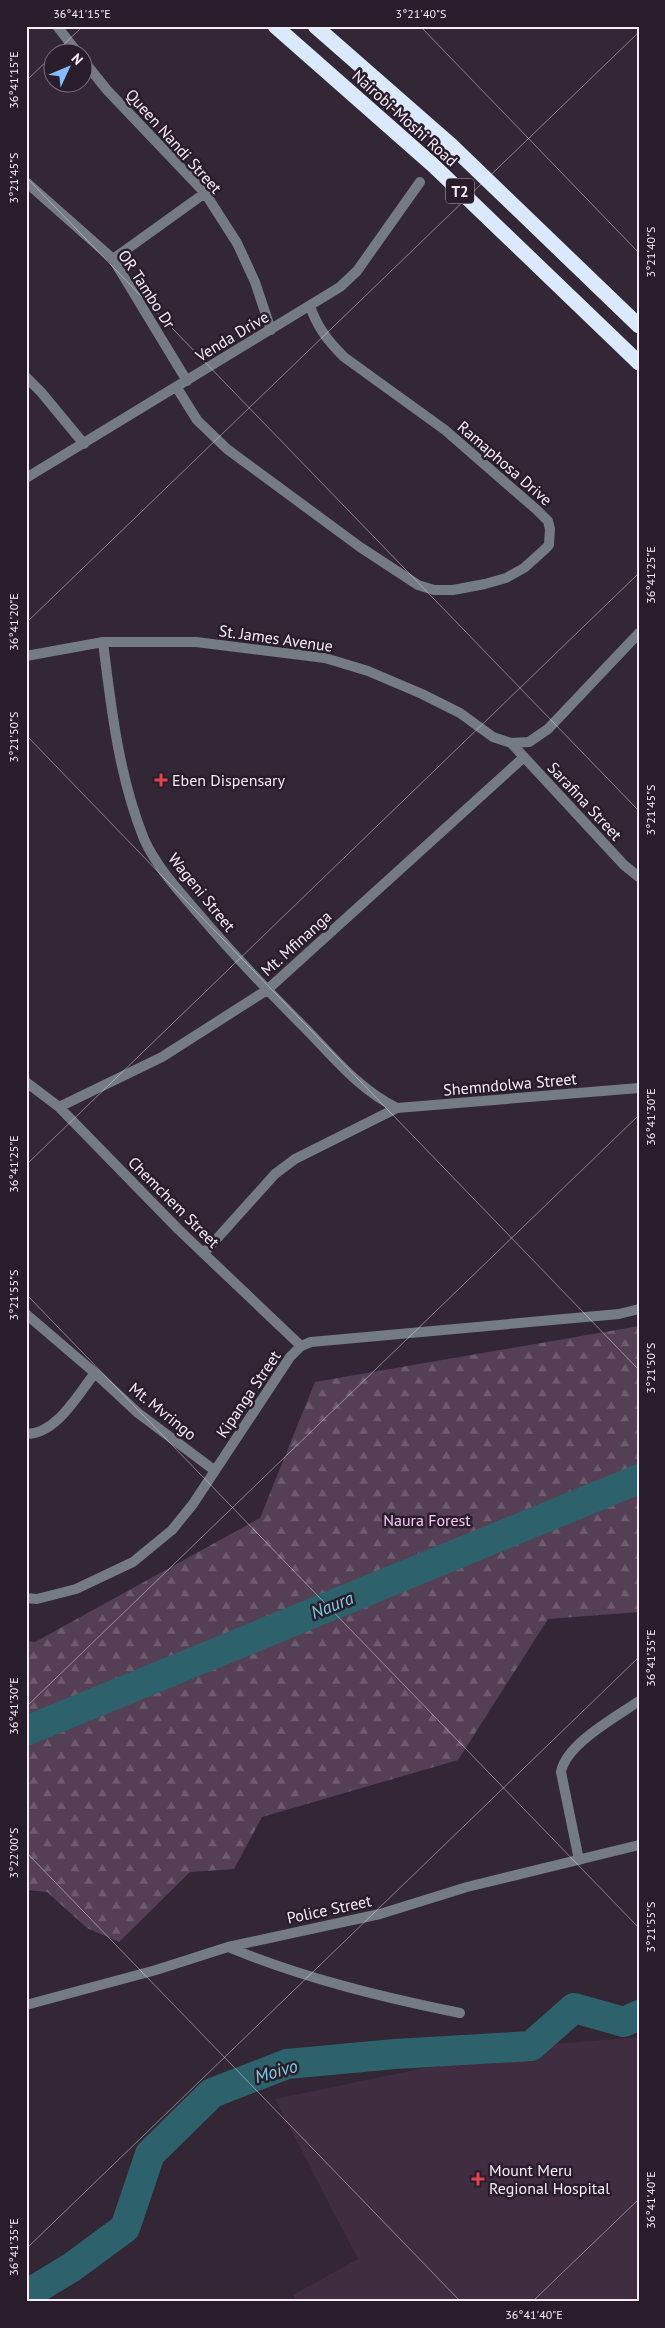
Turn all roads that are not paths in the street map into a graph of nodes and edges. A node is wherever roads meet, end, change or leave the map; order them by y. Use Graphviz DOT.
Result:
graph roads {
  1 [pos="57,26"];
  2 [pos="275,26"];
  3 [pos="315,26"];
  4 [pos="69,42"];
  5 [pos="92,71"];
  6 [pos="26,182"];
  7 [pos="420,182"];
  8 [pos="205,193"];
  9 [pos="113,259"];
  10 [pos="310,306"];
  11 [pos="639,326"];
  12 [pos="271,330"];
  13 [pos="639,363"];
  14 [pos="26,378"];
  15 [pos="187,381"];
  16 [pos="177,388"];
  17 [pos="84,444"];
  18 [pos="26,478"];
  19 [pos="639,633"];
  20 [pos="103,642"];
  21 [pos="26,656"];
  22 [pos="511,743"];
  23 [pos="524,758"];
  24 [pos="639,877"];
  25 [pos="267,990"];
  26 [pos="26,1082"];
  27 [pos="639,1088"];
  28 [pos="384,1102"];
  29 [pos="58,1107"];
  30 [pos="397,1108"];
  31 [pos="204,1253"];
  32 [pos="639,1309"];
  33 [pos="26,1314"];
  34 [pos="301,1346"];
  35 [pos="95,1373"];
  36 [pos="26,1434"];
  37 [pos="214,1470"];
  38 [pos="26,1598"];
  39 [pos="639,1701"];
  40 [pos="639,1845"];
  41 [pos="579,1860"];
  42 [pos="228,1947"];
  43 [pos="26,2005"];
  44 [pos="460,2013"];
  1 -- 4 [label="street"];
  2 -- 13 [label="highway, Nairobi-Moshi Road / T2"];
  3 -- 11 [label="highway, Nairobi-Moshi Road / T2"];
  5 -- 8 [label="street, Queen Nandi Street"];
  6 -- 9 [label="street, OR Tambo Dr"];
  7 -- 10 [label="street, Venda Drive"];
  8 -- 9 [label="street"];
  8 -- 12 [label="street, Queen Nandi Street"];
  9 -- 15 [label="street, OR Tambo Dr"];
  10 -- 12 [label="street, Venda Drive"];
  10 -- 16 [label="street, Ramaphosa Drive"];
  12 -- 15 [label="street, Venda Drive"];
  14 -- 17 [label="street"];
  15 -- 16 [label="street, Venda Drive"];
  16 -- 17 [label="street, Venda Drive"];
  17 -- 18 [label="street, Venda Drive"];
  19 -- 22 [label="street"];
  20 -- 21 [label="street, St. James Avenue"];
  20 -- 22 [label="street, St. James Avenue"];
  20 -- 25 [label="street, Wageni Street"];
  22 -- 23 [label="street, Sarafina Street"];
  23 -- 24 [label="street, Sarafina Street"];
  23 -- 25 [label="street, Mt. Mfinanga"];
  25 -- 28 [label="street, Wageni Street"];
  25 -- 29 [label="street, Mt. Mfinanga"];
  26 -- 29 [label="street, Chemchem Street"];
  27 -- 30 [label="street, Shemndolwa Street"];
  28 -- 30 [label="street, Shemndolwa Street"];
  29 -- 31 [label="street, Chemchem Street"];
  30 -- 31 [label="street"];
  31 -- 34 [label="street, Chemchem Street"];
  32 -- 34 [label="street, Kipanga Street"];
  33 -- 35 [label="street, Mt. Mvringo"];
  34 -- 37 [label="street, Kipanga Street"];
  35 -- 36 [label="street"];
  35 -- 37 [label="street, Mt. Mvringo"];
  37 -- 38 [label="street, Kipanga Street"];
  39 -- 41 [label="street"];
  40 -- 41 [label="street, Police Street"];
  41 -- 42 [label="street, Police Street"];
  42 -- 43 [label="street, Police Street"];
  42 -- 44 [label="street"];
}
